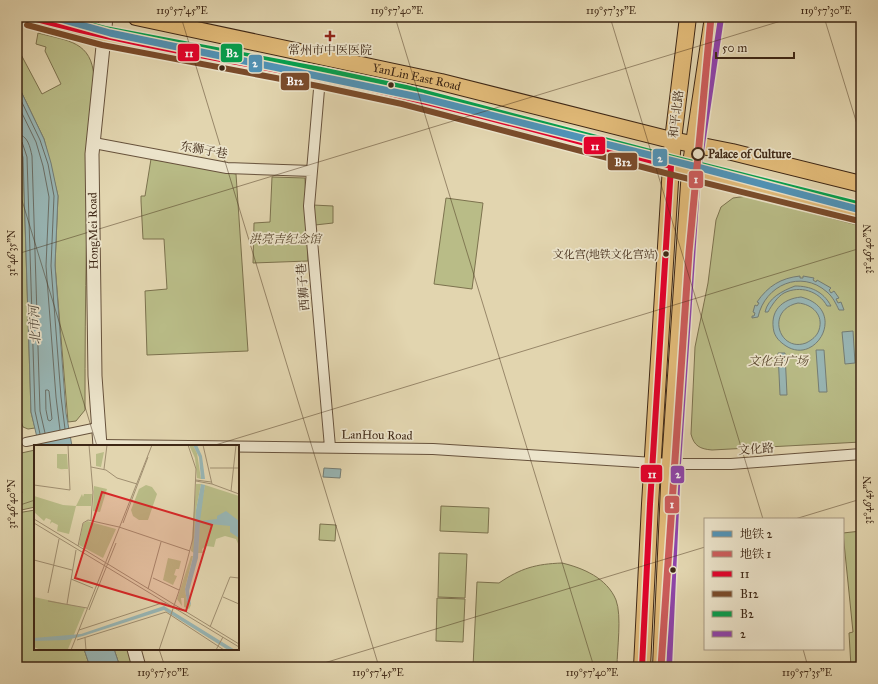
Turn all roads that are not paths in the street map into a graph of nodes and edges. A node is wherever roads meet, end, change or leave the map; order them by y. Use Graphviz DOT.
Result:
graph roads {
  1 [pos="29,17"];
  2 [pos="106,17"];
  3 [pos="136,17"];
  4 [pos="688,17"];
  5 [pos="713,17"];
  6 [pos="103,37"];
  7 [pos="320,78"];
  8 [pos="673,140"];
  9 [pos="94,143"];
  10 [pos="693,145"];
  11 [pos="671,166"];
  12 [pos="690,170"];
  13 [pos="312,171"];
  14 [pos="861,184"];
  15 [pos="861,213"];
  16 [pos="93,428"];
  17 [pos="26,442"];
  18 [pos="100,445"];
  19 [pos="239,447"];
  20 [pos="330,447"];
  21 [pos="861,454"];
  22 [pos="653,463"];
  23 [pos="670,464"];
  24 [pos="134,650"];
  25 [pos="139,667"];
  26 [pos="642,667"];
  27 [pos="661,667"];
  1 -- 6 [label="main road"];
  2 -- 6 [label="street, HongMei Road"];
  3 -- 8 [label="main road, YanLin East Road"];
  4 -- 8 [label="main road, 和平北路"];
  5 -- 10 [label="main road, 和平北路"];
  6 -- 7 [label="main road"];
  6 -- 9 [label="street, HongMei Road"];
  7 -- 11 [label="main road"];
  7 -- 13 [label="street, 西狮子巷"];
  8 -- 10 [label="main road, YanLin East Road"];
  8 -- 11 [label="main road, 和平北路"];
  9 -- 13 [label="street, 东狮子巷"];
  9 -- 18 [label="street, HongMei Road"];
  10 -- 12 [label="main road, 和平北路"];
  10 -- 14 [label="main road, YanLin East Road"];
  11 -- 12 [label="main road"];
  11 -- 22 [label="main road, 和平北路"];
  12 -- 15 [label="main road"];
  12 -- 23 [label="main road, 和平北路"];
  13 -- 20 [label="street, 西狮子巷"];
  16 -- 17 [label="street"];
  19 -- 20 [label="street, LanHou Road"];
  20 -- 22 [label="street, LanHou Road"];
  21 -- 23 [label="street, 文化路"];
  22 -- 23 [label="street, 文化路"];
  22 -- 26 [label="main road, 和平北路"];
  23 -- 27 [label="main road, 和平北路"];
  24 -- 25 [label="street"];
}
